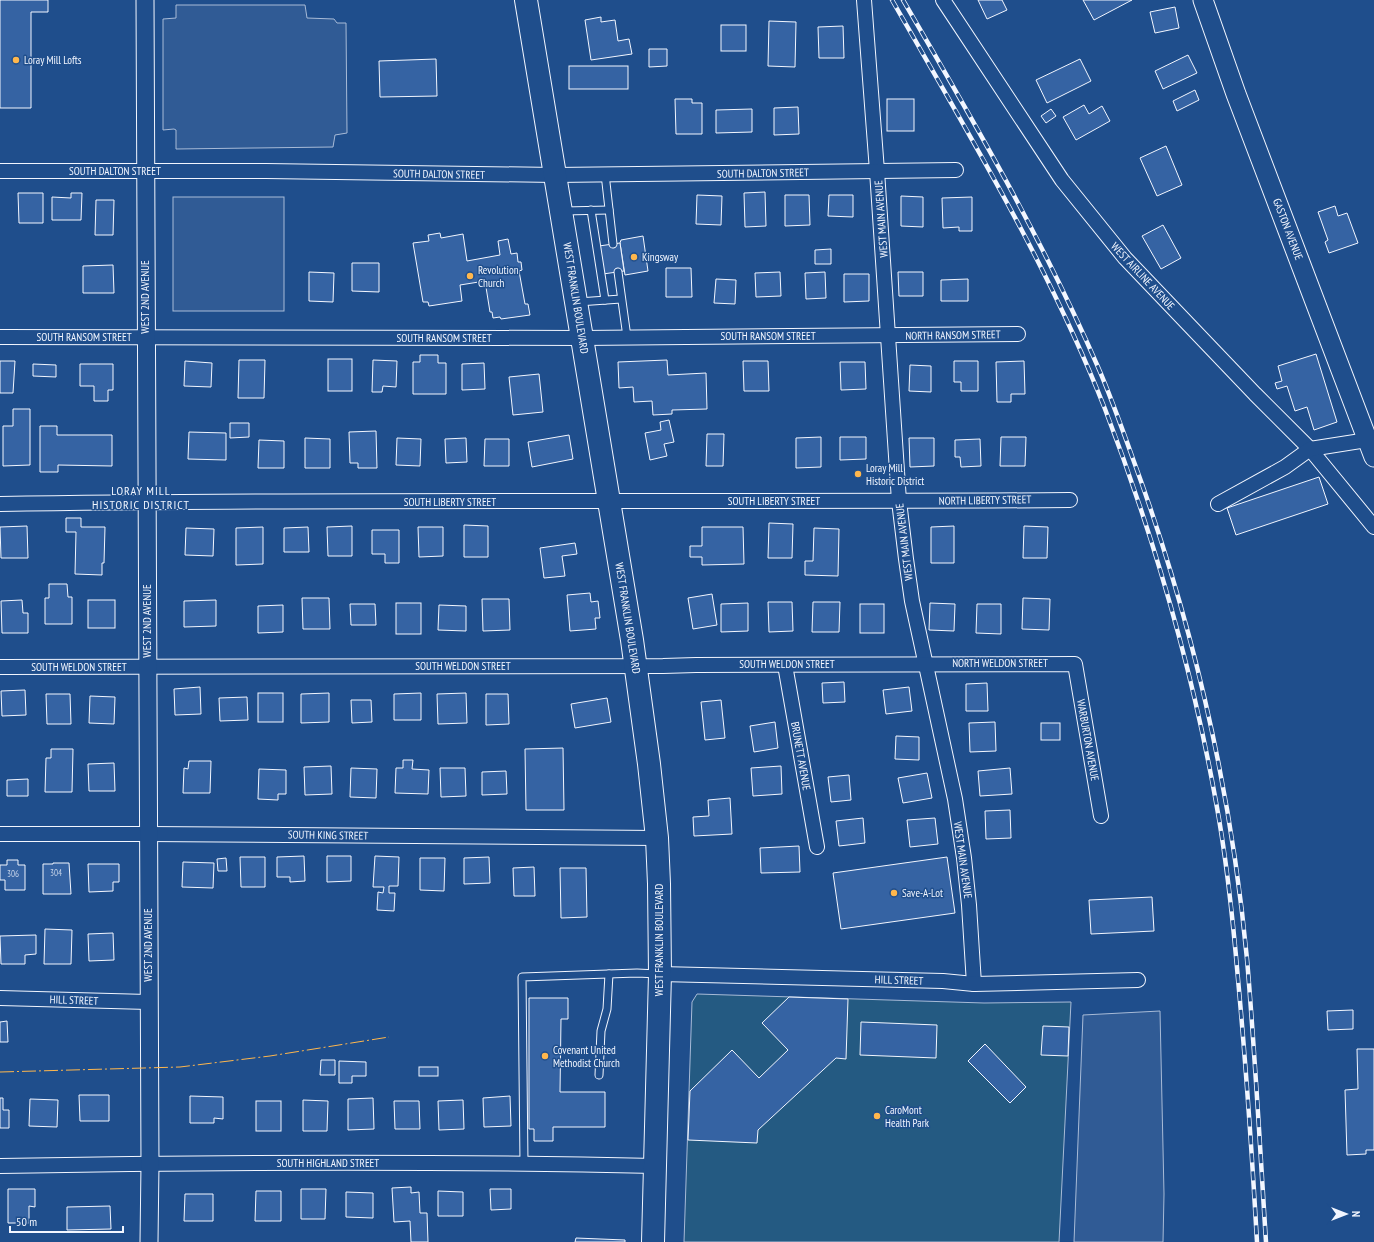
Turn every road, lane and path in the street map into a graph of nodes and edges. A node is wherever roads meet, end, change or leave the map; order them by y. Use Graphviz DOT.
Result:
graph roads {
  1 [pos="145,0"];
  2 [pos="526,0"];
  3 [pos="864,0"];
  4 [pos="944,0"];
  5 [pos="1203,0"];
  6 [pos="144,170"];
  7 [pos="956,170"];
  8 [pos="0,171"];
  9 [pos="877,171"];
  10 [pos="605,174"];
  11 [pos="555,175"];
  12 [pos="591,210"];
  13 [pos="609,210"];
  14 [pos="561,211"];
  15 [pos="613,244"];
  16 [pos="618,272"];
  17 [pos="605,300"];
  18 [pos="622,300"];
  19 [pos="576,302"];
  20 [pos="1018,334"];
  21 [pos="888,335"];
  22 [pos="0,337"];
  23 [pos="145,337"];
  24 [pos="627,337"];
  25 [pos="582,338"];
  26 [pos="1372,445"];
  27 [pos="1310,449"];
  28 [pos="1070,500"];
  29 [pos="147,501"];
  30 [pos="608,501"];
  31 [pos="899,501"];
  32 [pos="0,504"];
  33 [pos="1218,504"];
  34 [pos="1374,527"];
  35 [pos="925,663"];
  36 [pos="1075,664"];
  37 [pos="785,665"];
  38 [pos="636,666"];
  39 [pos="0,667"];
  40 [pos="148,667"];
  41 [pos="1101,816"];
  42 [pos="0,834"];
  43 [pos="148,834"];
  44 [pos="657,838"];
  45 [pos="817,847"];
  46 [pos="609,974"];
  47 [pos="660,974"];
  48 [pos="1138,980"];
  49 [pos="974,984"];
  50 [pos="0,998"];
  51 [pos="148,1002"];
  52 [pos="599,1075"];
  53 [pos="524,1163"];
  54 [pos="150,1164"];
  55 [pos="0,1166"];
  56 [pos="655,1166"];
  57 [pos="149,1242"];
  58 [pos="653,1242"];
  1 -- 6 [label="street, WEST 2ND AVENUE"];
  2 -- 11 [label="main road, WEST FRANKLIN BOULEVARD"];
  3 -- 9 [label="street, WEST MAIN AVENUE"];
  4 -- 27 [label="street, WEST AIRLINE AVENUE"];
  5 -- 26 [label="main road, GASTON AVENUE"];
  6 -- 8 [label="street, SOUTH DALTON STREET"];
  6 -- 11 [label="street, SOUTH DALTON STREET"];
  6 -- 23 [label="street, WEST 2ND AVENUE"];
  7 -- 9 [label="street, SOUTH DALTON STREET"];
  9 -- 10 [label="street, SOUTH DALTON STREET"];
  9 -- 21 [label="street, WEST MAIN AVENUE"];
  10 -- 11 [label="street, SOUTH DALTON STREET"];
  10 -- 13 [label="lane"];
  11 -- 14 [label="main road, WEST FRANKLIN BOULEVARD"];
  12 -- 13 [label="lane"];
  12 -- 14 [label="lane"];
  12 -- 17 [label="lane"];
  13 -- 15 [label="lane"];
  14 -- 19 [label="main road, WEST FRANKLIN BOULEVARD"];
  16 -- 18 [label="lane"];
  17 -- 18 [label="lane"];
  17 -- 19 [label="lane"];
  18 -- 24 [label="lane"];
  19 -- 25 [label="main road, WEST FRANKLIN BOULEVARD"];
  20 -- 21 [label="street, NORTH RANSOM STREET"];
  21 -- 24 [label="street, SOUTH RANSOM STREET"];
  21 -- 31 [label="street, WEST MAIN AVENUE"];
  22 -- 23 [label="street, SOUTH RANSOM STREET"];
  23 -- 25 [label="street, SOUTH RANSOM STREET"];
  23 -- 29 [label="street, WEST 2ND AVENUE"];
  24 -- 25 [label="street, SOUTH RANSOM STREET"];
  25 -- 30 [label="main road, WEST FRANKLIN BOULEVARD"];
  26 -- 27 [label="street"];
  27 -- 33 [label="street"];
  27 -- 34 [label="street, WEST AIRLINE AVENUE"];
  28 -- 31 [label="street, NORTH LIBERTY STREET"];
  29 -- 30 [label="street, SOUTH LIBERTY STREET"];
  29 -- 32 [label="street, SOUTH LIBERTY STREET"];
  29 -- 40 [label="street, WEST 2ND AVENUE"];
  30 -- 31 [label="street, SOUTH LIBERTY STREET"];
  30 -- 38 [label="main road, WEST FRANKLIN BOULEVARD"];
  31 -- 35 [label="street, WEST MAIN AVENUE"];
  35 -- 36 [label="street, NORTH WELDON STREET"];
  35 -- 37 [label="street, SOUTH WELDON STREET"];
  35 -- 49 [label="street, WEST MAIN AVENUE"];
  36 -- 41 [label="street, WARBURTON AVENUE"];
  37 -- 38 [label="street, SOUTH WELDON STREET"];
  37 -- 45 [label="street, BRUNETT AVENUE"];
  38 -- 40 [label="street, SOUTH WELDON STREET"];
  38 -- 44 [label="main road, WEST FRANKLIN BOULEVARD"];
  39 -- 40 [label="street, SOUTH WELDON STREET"];
  40 -- 43 [label="street, WEST 2ND AVENUE"];
  42 -- 43 [label="street, SOUTH KING STREET"];
  43 -- 44 [label="street, SOUTH KING STREET"];
  43 -- 51 [label="street, WEST 2ND AVENUE"];
  44 -- 47 [label="main road, WEST FRANKLIN BOULEVARD"];
  46 -- 47 [label="lane"];
  46 -- 52 [label="lane"];
  46 -- 53 [label="lane"];
  47 -- 49 [label="street, HILL STREET"];
  47 -- 56 [label="main road, WEST FRANKLIN BOULEVARD"];
  48 -- 49 [label="street, HILL STREET"];
  50 -- 51 [label="street, HILL STREET"];
  51 -- 54 [label="street, WEST 2ND AVENUE"];
  53 -- 54 [label="street, SOUTH HIGHLAND STREET"];
  53 -- 56 [label="street, SOUTH HIGHLAND STREET"];
  54 -- 55 [label="street, SOUTH HIGHLAND STREET"];
  54 -- 57 [label="street, WEST 2ND AVENUE"];
  56 -- 58 [label="main road, WEST FRANKLIN BOULEVARD"];
}
